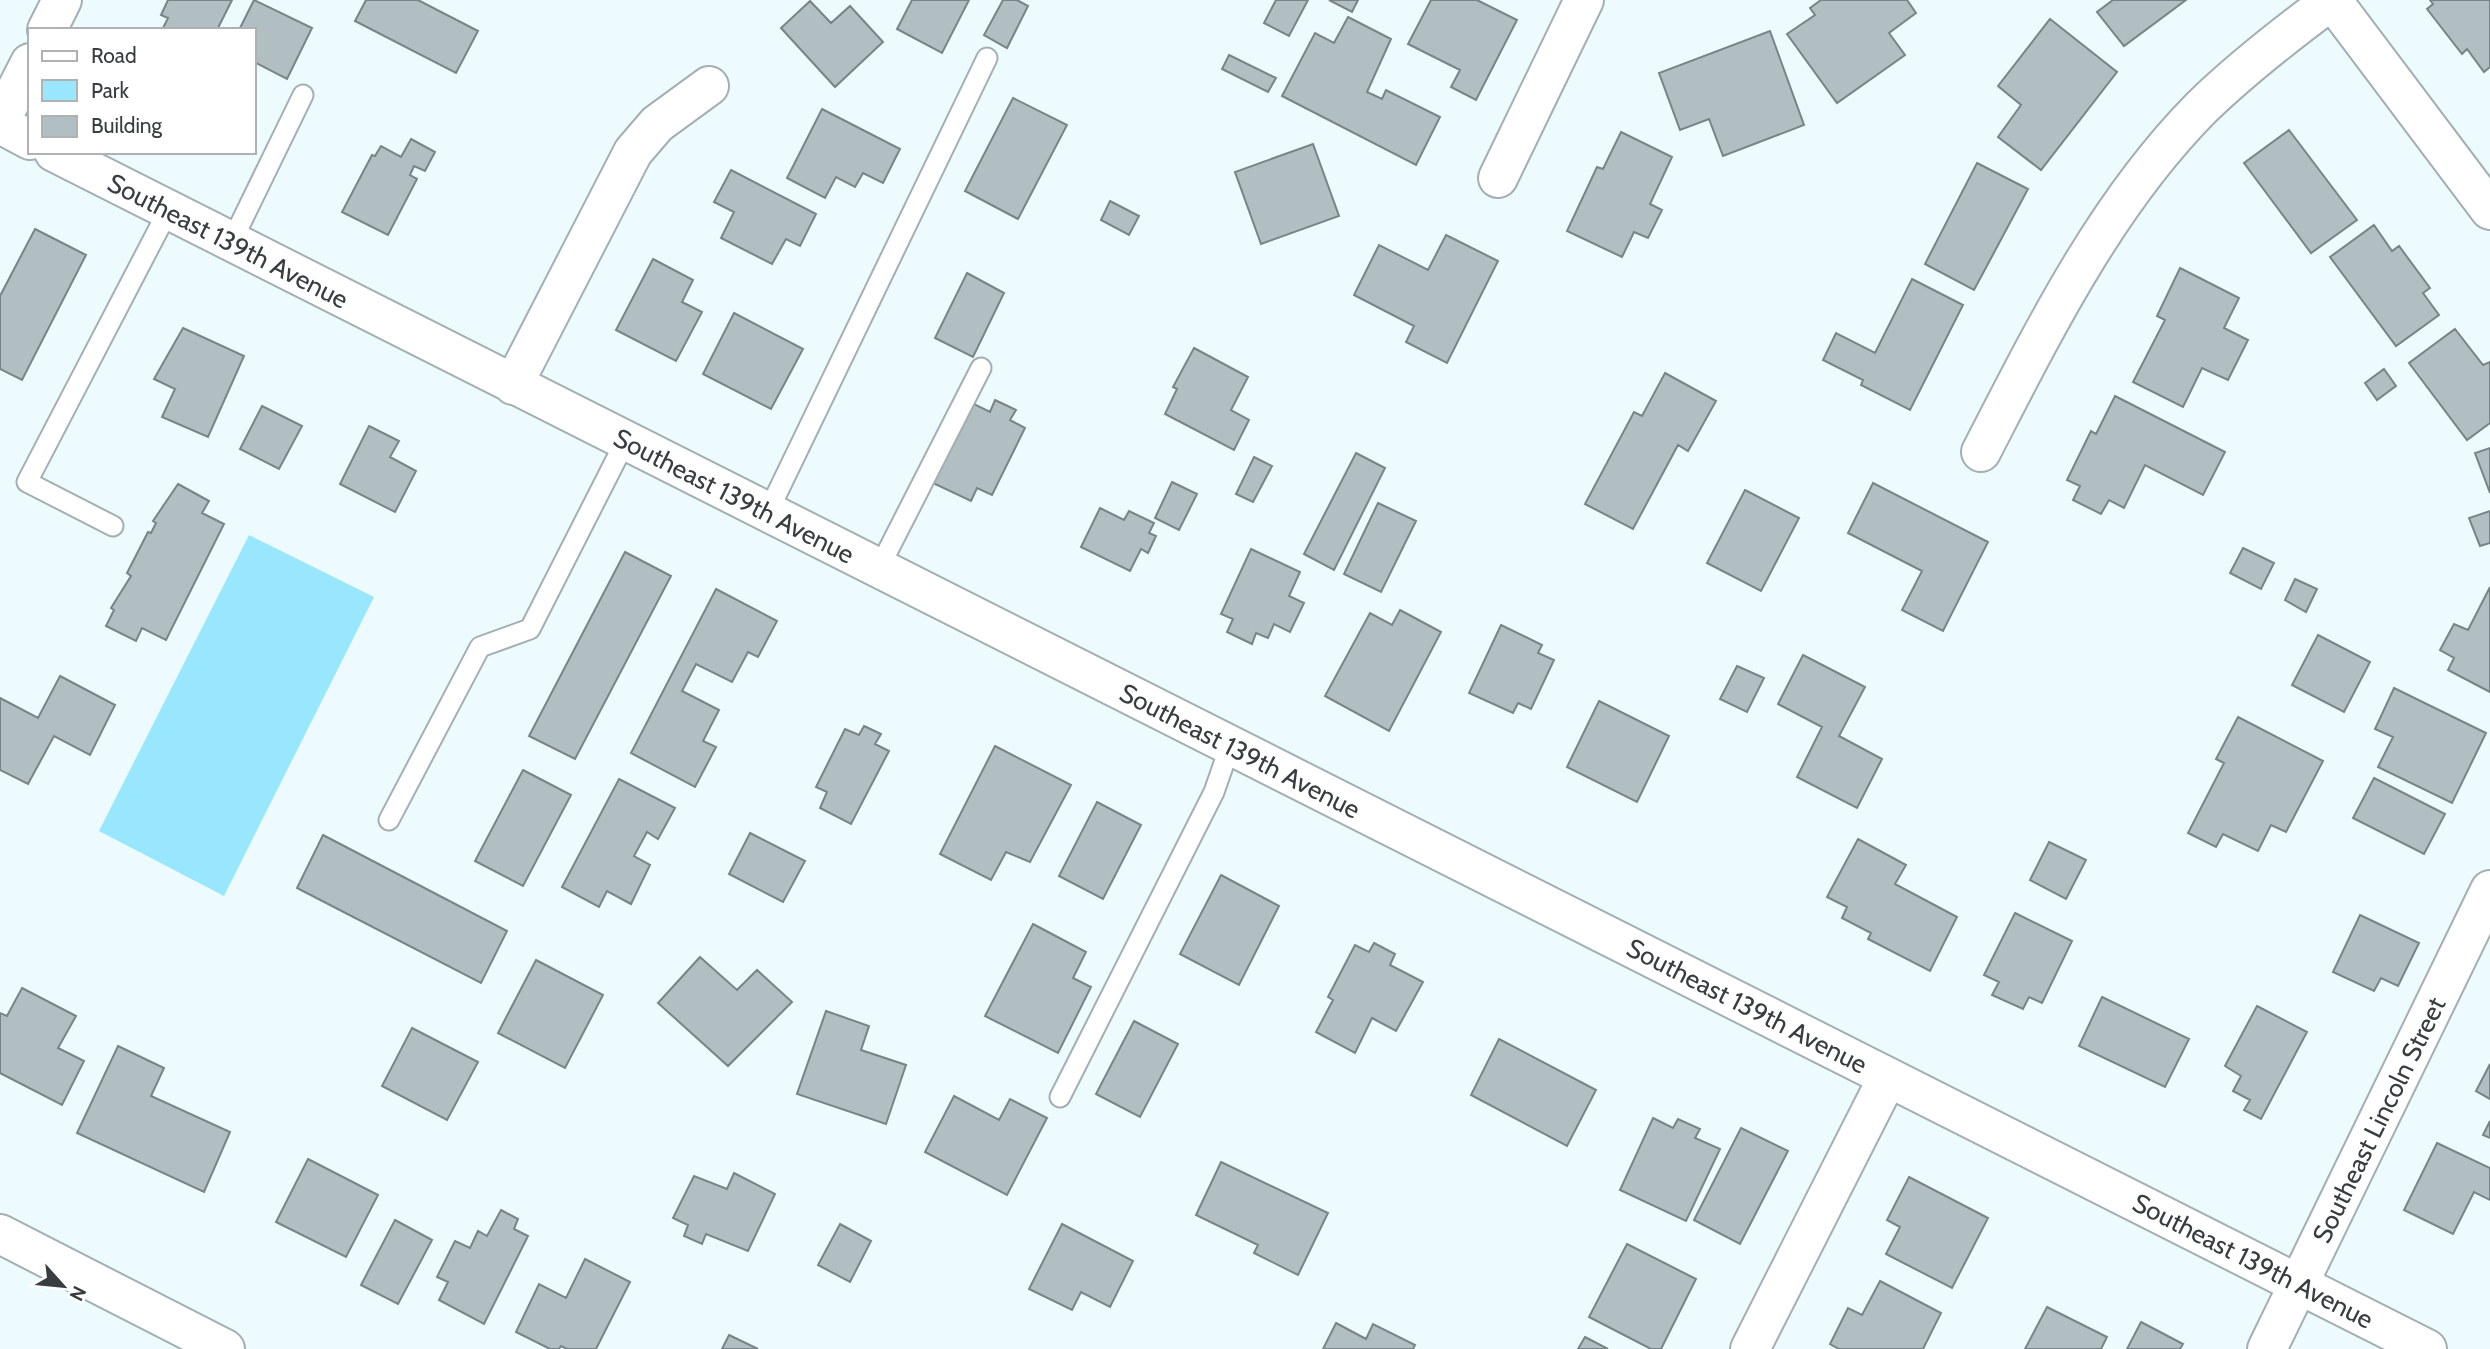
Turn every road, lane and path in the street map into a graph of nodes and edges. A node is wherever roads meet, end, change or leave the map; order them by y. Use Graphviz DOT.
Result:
graph roads {
  1 [pos="62,0"];
  2 [pos="1584,0"];
  3 [pos="2332,0"];
  4 [pos="48,28"];
  5 [pos="987,58"];
  6 [pos="28,67"];
  7 [pos="709,86"];
  8 [pos="303,95"];
  9 [pos="0,123"];
  10 [pos="28,139"];
  11 [pos="58,154"];
  12 [pos="1498,178"];
  13 [pos="2487,200"];
  14 [pos="168,211"];
  15 [pos="232,243"];
  16 [pos="981,369"];
  17 [pos="513,385"];
  18 [pos="625,442"];
  19 [pos="1981,452"];
  20 [pos="767,514"];
  21 [pos="113,526"];
  22 [pos="878,570"];
  23 [pos="1230,746"];
  24 [pos="389,821"];
  25 [pos="2490,890"];
  26 [pos="1888,1077"];
  27 [pos="1060,1097"];
  28 [pos="0,1234"];
  29 [pos="2300,1285"];
  30 [pos="225,1349"];
  31 [pos="1751,1349"];
  32 [pos="2267,1349"];
  33 [pos="2427,1349"];
  1 -- 4 [label="street"];
  2 -- 12 [label="street"];
  3 -- 13 [label="street"];
  3 -- 19 [label="street"];
  5 -- 20 [label="lane"];
  6 -- 9 [label="street"];
  7 -- 17 [label="street"];
  8 -- 15 [label="lane"];
  9 -- 10 [label="street"];
  11 -- 14 [label="street, Southeast 139th Avenue"];
  14 -- 15 [label="street, Southeast 139th Avenue"];
  14 -- 21 [label="lane"];
  15 -- 17 [label="street, Southeast 139th Avenue"];
  16 -- 22 [label="lane"];
  17 -- 18 [label="street, Southeast 139th Avenue"];
  18 -- 20 [label="street, Southeast 139th Avenue"];
  18 -- 24 [label="lane"];
  20 -- 22 [label="street, Southeast 139th Avenue"];
  22 -- 23 [label="street, Southeast 139th Avenue"];
  23 -- 26 [label="street, Southeast 139th Avenue"];
  23 -- 27 [label="lane"];
  25 -- 29 [label="street, Southeast Lincoln Street"];
  26 -- 29 [label="street, Southeast 139th Avenue"];
  26 -- 31 [label="street"];
  28 -- 30 [label="street"];
  29 -- 32 [label="street, Southeast Lincoln Street"];
  29 -- 33 [label="street, Southeast 139th Avenue"];
}
